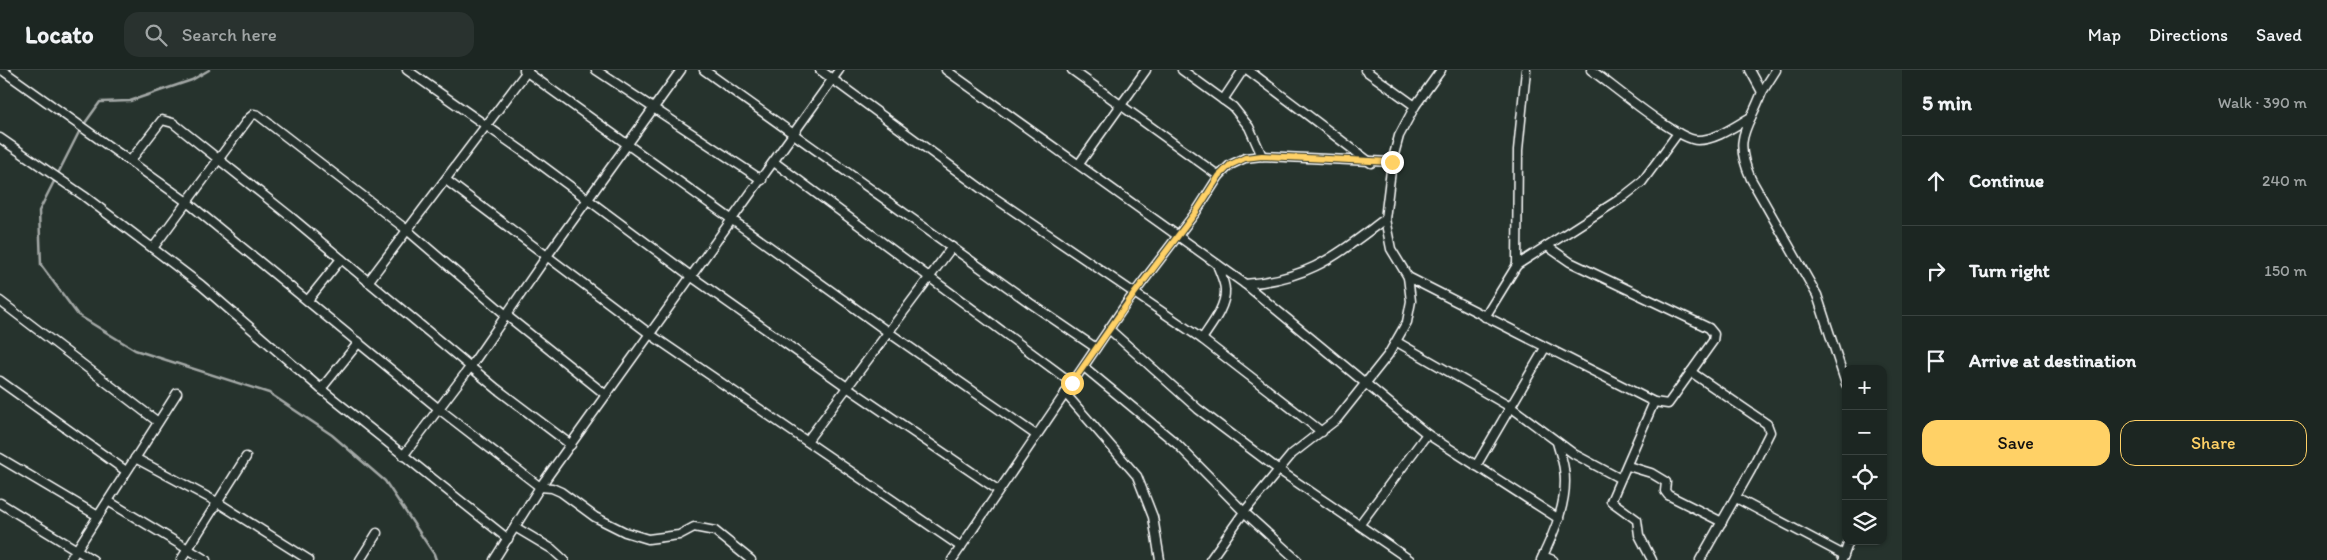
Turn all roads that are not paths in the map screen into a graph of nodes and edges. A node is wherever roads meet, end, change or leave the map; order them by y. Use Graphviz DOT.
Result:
graph roads {
  1 [pos="2,70"];
  2 [pos="407,70"];
  3 [pos="526,70"];
  4 [pos="596,70"];
  5 [pos="681,70"];
  6 [pos="704,70"];
  7 [pos="820,70"];
  8 [pos="839,70"];
  9 [pos="946,70"];
  10 [pos="1072,70"];
  11 [pos="1146,70"];
  12 [pos="1182,70"];
  13 [pos="1243,70"];
  14 [pos="1248,70"];
  15 [pos="1365,70"];
  16 [pos="1440,70"];
  17 [pos="1526,70"];
  18 [pos="1591,70"];
  19 [pos="1750,70"];
  20 [pos="1776,70"];
  21 [pos="833,79"];
  22 [pos="1762,92"];
  23 [pos="1223,100"];
  24 [pos="1122,105"];
  25 [pos="1416,106"];
  26 [pos="655,108"];
  27 [pos="1751,117"];
  28 [pos="486,126"];
  29 [pos="794,134"];
  30 [pos="1678,134"];
  31 [pos="0,138"];
  32 [pos="628,144"];
  33 [pos="1262,156"];
  34 [pos="131,160"];
  35 [pos="218,160"];
  36 [pos="774,162"];
  37 [pos="1371,162"];
  38 [pos="1392,162"];
  39 [pos="1079,164"];
  40 [pos="1219,176"];
  41 [pos="446,180"];
  42 [pos="762,180"];
  43 [pos="586,200"];
  44 [pos="187,202"];
  45 [pos="1385,219"];
  46 [pos="732,220"];
  47 [pos="407,230"];
  48 [pos="1178,235"];
  49 [pos="1547,246"];
  50 [pos="952,247"];
  51 [pos="154,248"];
  52 [pos="547,256"];
  53 [pos="341,259"];
  54 [pos="1217,264"];
  55 [pos="1518,265"];
  56 [pos="692,277"];
  57 [pos="1408,277"];
  58 [pos="928,278"];
  59 [pos="368,282"];
  60 [pos="1245,284"];
  61 [pos="1134,294"];
  62 [pos="308,300"];
  63 [pos="0,302"];
  64 [pos="506,315"];
  65 [pos="1485,317"];
  66 [pos="1109,329"];
  67 [pos="888,332"];
  68 [pos="650,334"];
  69 [pos="1202,339"];
  70 [pos="359,342"];
  71 [pos="1397,342"];
  72 [pos="1096,348"];
  73 [pos="1545,348"];
  74 [pos="471,366"];
  75 [pos="1084,367"];
  76 [pos="1691,372"];
  77 [pos="1842,372"];
  78 [pos="0,381"];
  79 [pos="1072,383"];
  80 [pos="1365,384"];
  81 [pos="847,387"];
  82 [pos="321,390"];
  83 [pos="177,393"];
  84 [pos="606,394"];
  85 [pos="1065,394"];
  86 [pos="1654,402"];
  87 [pos="439,408"];
  88 [pos="1512,408"];
  89 [pos="158,422"];
  90 [pos="1322,432"];
  91 [pos="1427,434"];
  92 [pos="1036,435"];
  93 [pos="807,441"];
  94 [pos="1557,442"];
  95 [pos="570,445"];
  96 [pos="403,456"];
  97 [pos="246,457"];
  98 [pos="0,458"];
  99 [pos="135,458"];
  100 [pos="1476,466"];
  101 [pos="1628,466"];
  102 [pos="1279,470"];
  103 [pos="126,471"];
  104 [pos="1619,478"];
  105 [pos="540,487"];
  106 [pos="998,490"];
  107 [pos="1736,498"];
  108 [pos="108,501"];
  109 [pos="217,502"];
  110 [pos="0,503"];
  111 [pos="1244,512"];
  112 [pos="98,516"];
  113 [pos="1559,519"];
  114 [pos="1722,522"];
  115 [pos="1360,524"];
  116 [pos="516,527"];
  117 [pos="377,533"];
  118 [pos="508,540"];
  119 [pos="1848,545"];
  120 [pos="961,547"];
  121 [pos="188,548"];
  122 [pos="76,550"];
  123 [pos="1215,558"];
  124 [pos="1542,558"];
  125 [pos="1844,558"];
  126 [pos="70,560"];
  127 [pos="93,560"];
  128 [pos="181,560"];
  129 [pos="206,560"];
  130 [pos="309,560"];
  131 [pos="360,560"];
  132 [pos="494,560"];
  133 [pos="564,560"];
  134 [pos="751,560"];
  135 [pos="952,560"];
  136 [pos="1160,560"];
  137 [pos="1297,560"];
  138 [pos="1410,560"];
  139 [pos="1553,560"];
  140 [pos="1652,560"];
  141 [pos="1700,560"];
  1 -- 34 [label="street"];
  2 -- 28 [label="street"];
  3 -- 28 [label="street"];
  3 -- 32 [label="street"];
  4 -- 26 [label="street"];
  5 -- 26 [label="street"];
  6 -- 29 [label="street"];
  7 -- 21 [label="street"];
  8 -- 21 [label="street"];
  9 -- 39 [label="street"];
  10 -- 24 [label="street"];
  11 -- 24 [label="street"];
  12 -- 23 [label="street"];
  13 -- 23 [label="street"];
  14 -- 37 [label="street"];
  15 -- 25 [label="street"];
  16 -- 25 [label="street"];
  17 -- 55 [label="street"];
  18 -- 30 [label="street"];
  19 -- 22 [label="street"];
  20 -- 22 [label="street"];
  21 -- 29 [label="street"];
  21 -- 61 [label="street"];
  22 -- 27 [label="street"];
  23 -- 33 [label="street"];
  24 -- 39 [label="street"];
  24 -- 40 [label="street"];
  25 -- 38 [label="street"];
  26 -- 32 [label="street"];
  26 -- 42 [label="street"];
  27 -- 30 [label="street"];
  27 -- 77 [label="street"];
  28 -- 41 [label="street"];
  28 -- 43 [label="street"];
  29 -- 36 [label="street"];
  29 -- 50 [label="street"];
  30 -- 49 [label="street"];
  31 -- 51 [label="street"];
  32 -- 43 [label="street"];
  32 -- 46 [label="street"];
  33 -- 37 [label="street"];
  33 -- 40 [label="street"];
  34 -- 35 [label="street"];
  34 -- 44 [label="street"];
  35 -- 44 [label="street"];
  35 -- 47 [label="street"];
  35 -- 53 [label="street"];
  36 -- 42 [label="street"];
  36 -- 58 [label="street"];
  37 -- 38 [label="street"];
  38 -- 45 [label="street"];
  39 -- 48 [label="street"];
  40 -- 48 [label="street"];
  41 -- 47 [label="street"];
  41 -- 52 [label="street"];
  42 -- 46 [label="street"];
  43 -- 52 [label="street"];
  43 -- 56 [label="street"];
  44 -- 51 [label="street"];
  44 -- 62 [label="street"];
  45 -- 57 [label="street"];
  45 -- 60 [label="street"];
  46 -- 56 [label="street"];
  46 -- 67 [label="street"];
  47 -- 59 [label="street"];
  47 -- 64 [label="street"];
  48 -- 54 [label="street"];
  48 -- 61 [label="street"];
  49 -- 55 [label="street"];
  49 -- 76 [label="street"];
  50 -- 58 [label="street"];
  50 -- 72 [label="street"];
  51 -- 82 [label="street"];
  52 -- 64 [label="street"];
  52 -- 68 [label="street"];
  53 -- 59 [label="street"];
  53 -- 62 [label="street"];
  54 -- 60 [label="street"];
  54 -- 69 [label="street"];
  55 -- 65 [label="street"];
  56 -- 68 [label="street"];
  56 -- 81 [label="street"];
  57 -- 65 [label="street"];
  57 -- 71 [label="street"];
  58 -- 67 [label="street"];
  58 -- 79 [label="street"];
  59 -- 74 [label="street"];
  60 -- 80 [label="street"];
  61 -- 66 [label="street"];
  61 -- 69 [label="street"];
  62 -- 70 [label="street"];
  63 -- 89 [label="street"];
  64 -- 74 [label="street"];
  64 -- 84 [label="street"];
  65 -- 73 [label="street"];
  66 -- 72 [label="street"];
  66 -- 102 [label="street"];
  67 -- 81 [label="street"];
  67 -- 92 [label="street"];
  68 -- 84 [label="street"];
  68 -- 93 [label="street"];
  69 -- 90 [label="street"];
  70 -- 82 [label="street"];
  70 -- 87 [label="street"];
  71 -- 80 [label="street"];
  71 -- 88 [label="street"];
  72 -- 75 [label="street"];
  73 -- 86 [label="street"];
  73 -- 88 [label="street"];
  74 -- 87 [label="street"];
  74 -- 95 [label="street"];
  75 -- 79 [label="street"];
  75 -- 111 [label="street"];
  76 -- 86 [label="street"];
  76 -- 107 [label="street"];
  78 -- 103 [label="street"];
  79 -- 85 [label="street"];
  80 -- 90 [label="street"];
  80 -- 91 [label="street"];
  81 -- 93 [label="street"];
  81 -- 106 [label="street"];
  82 -- 96 [label="street"];
  83 -- 89 [label="street"];
  84 -- 95 [label="street"];
  85 -- 92 [label="street"];
  85 -- 136 [label="street"];
  86 -- 101 [label="street"];
  87 -- 96 [label="street"];
  87 -- 105 [label="street"];
  88 -- 94 [label="street"];
  88 -- 100 [label="street"];
  89 -- 99 [label="street"];
  90 -- 102 [label="street"];
  91 -- 100 [label="street"];
  91 -- 115 [label="street"];
  92 -- 106 [label="street"];
  93 -- 120 [label="street"];
  94 -- 104 [label="street"];
  94 -- 113 [label="street"];
  95 -- 105 [label="street"];
  96 -- 118 [label="street"];
  97 -- 109 [label="street"];
  98 -- 112 [label="street"];
  99 -- 103 [label="street"];
  99 -- 109 [label="street"];
  100 -- 113 [label="street"];
  101 -- 104 [label="street"];
  101 -- 114 [label="street"];
  102 -- 111 [label="street"];
  102 -- 115 [label="street"];
  103 -- 108 [label="street"];
  104 -- 140 [label="street"];
  105 -- 116 [label="street"];
  105 -- 134 [label="street"];
  106 -- 120 [label="street"];
  107 -- 114 [label="street"];
  107 -- 125 [label="street"];
  108 -- 112 [label="street"];
  108 -- 121 [label="street"];
  109 -- 121 [label="street"];
  109 -- 130 [label="street"];
  110 -- 122 [label="street"];
  111 -- 123 [label="street"];
  111 -- 137 [label="street"];
  112 -- 122 [label="street"];
  113 -- 124 [label="street"];
  114 -- 141 [label="street"];
  115 -- 138 [label="street"];
  116 -- 118 [label="street"];
  116 -- 133 [label="street"];
  117 -- 131 [label="street"];
  118 -- 132 [label="street"];
  119 -- 125 [label="street"];
  120 -- 135 [label="street"];
  121 -- 128 [label="street"];
  121 -- 129 [label="street"];
  122 -- 126 [label="street"];
  122 -- 127 [label="street"];
  124 -- 139 [label="street"];
}
